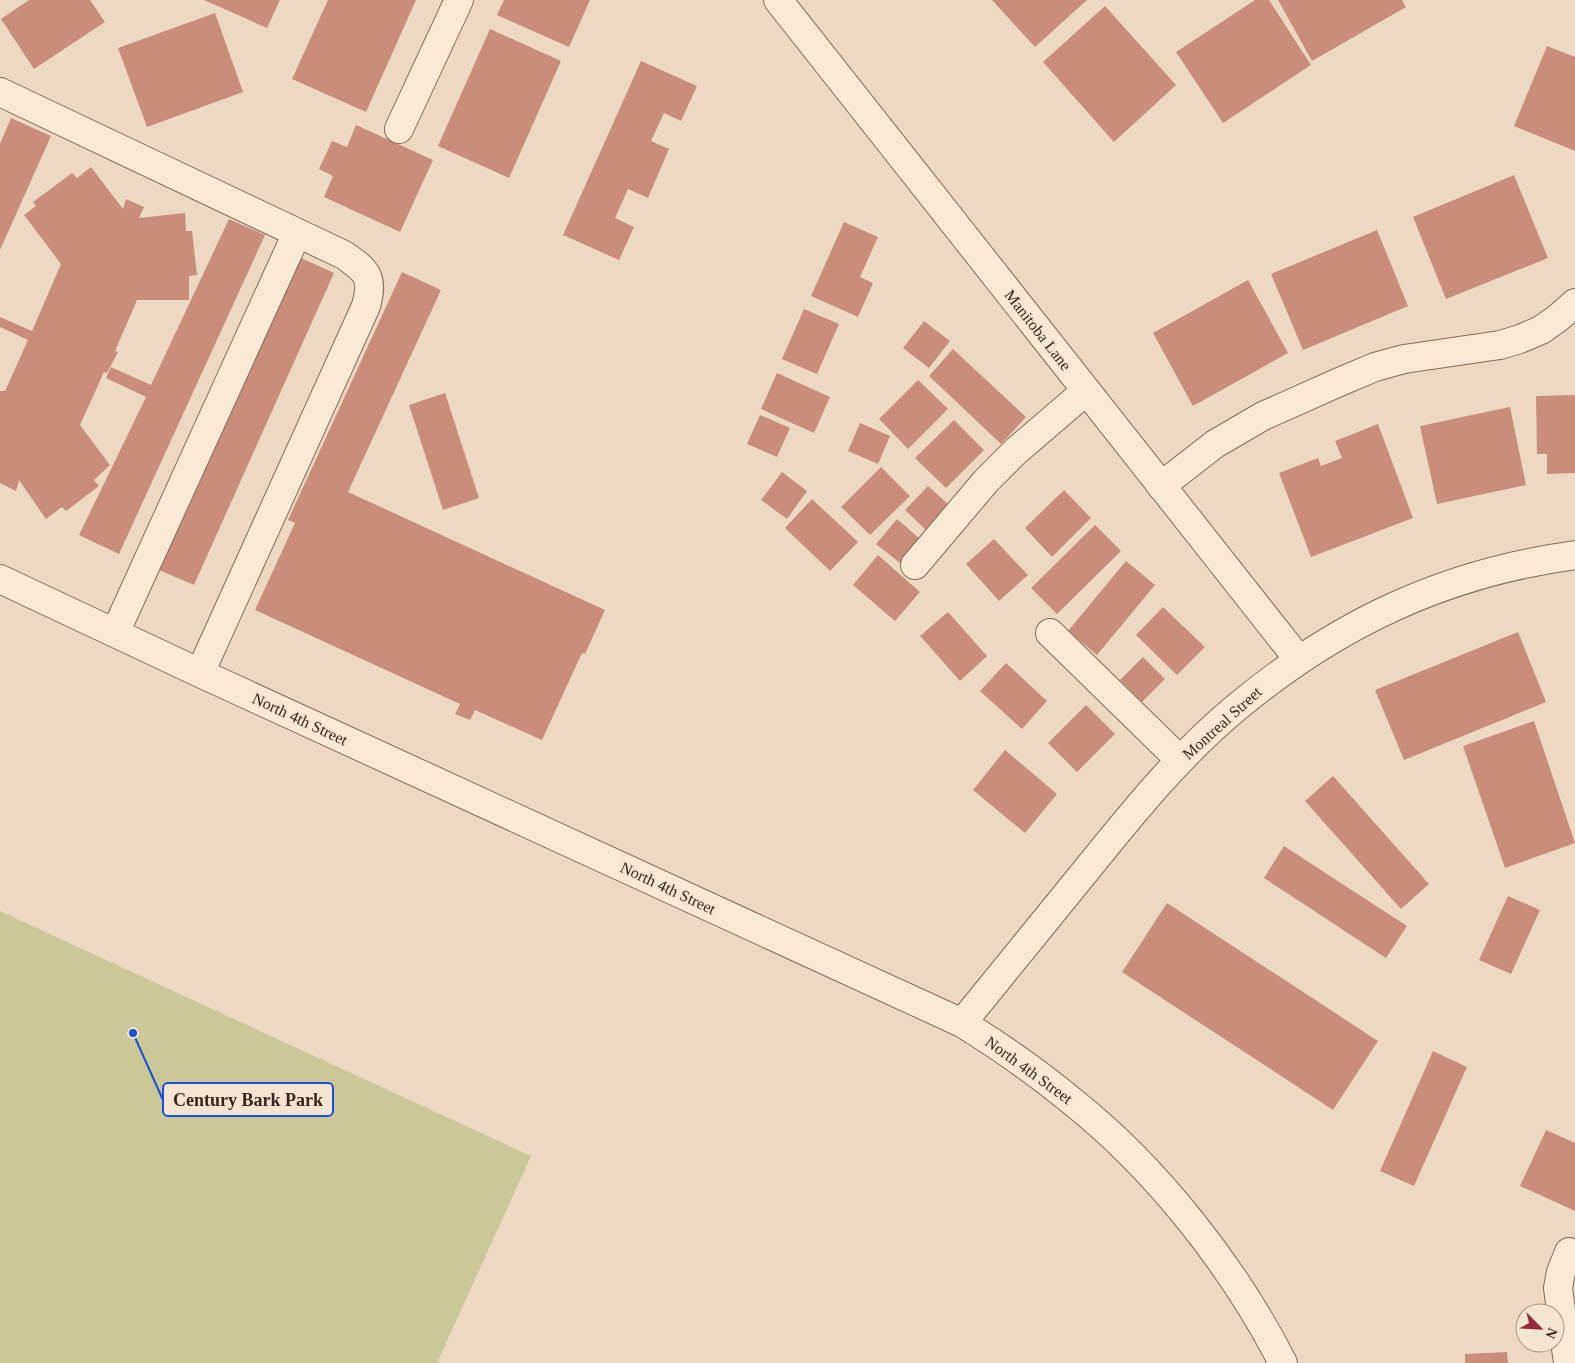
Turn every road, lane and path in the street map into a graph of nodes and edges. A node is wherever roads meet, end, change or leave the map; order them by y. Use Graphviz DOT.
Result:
graph roads {
  1 [pos="459,0"];
  2 [pos="778,0"];
  3 [pos="0,92"];
  4 [pos="399,129"];
  5 [pos="297,233"];
  6 [pos="1575,303"];
  7 [pos="1086,391"];
  8 [pos="1160,486"];
  9 [pos="1575,555"];
  10 [pos="914,565"];
  11 [pos="0,579"];
  12 [pos="115,633"];
  13 [pos="1050,633"];
  14 [pos="1299,660"];
  15 [pos="200,673"];
  16 [pos="1180,760"];
  17 [pos="962,1023"];
  18 [pos="1569,1252"];
  19 [pos="1283,1363"];
  20 [pos="1568,1363"];
  1 -- 4 [label="street"];
  2 -- 7 [label="street, Manitoba Lane"];
  3 -- 5 [label="street"];
  5 -- 12 [label="street"];
  5 -- 15 [label="street"];
  6 -- 8 [label="street"];
  7 -- 8 [label="street, Manitoba Lane"];
  7 -- 10 [label="street"];
  8 -- 14 [label="street, Manitoba Lane"];
  9 -- 14 [label="street, Montreal Street"];
  11 -- 12 [label="street, North 4th Street"];
  12 -- 15 [label="street, North 4th Street"];
  13 -- 16 [label="street"];
  14 -- 16 [label="street, Montreal Street"];
  15 -- 17 [label="street, North 4th Street"];
  16 -- 17 [label="street, Montreal Street"];
  17 -- 19 [label="street, North 4th Street"];
  18 -- 20 [label="street"];
}
